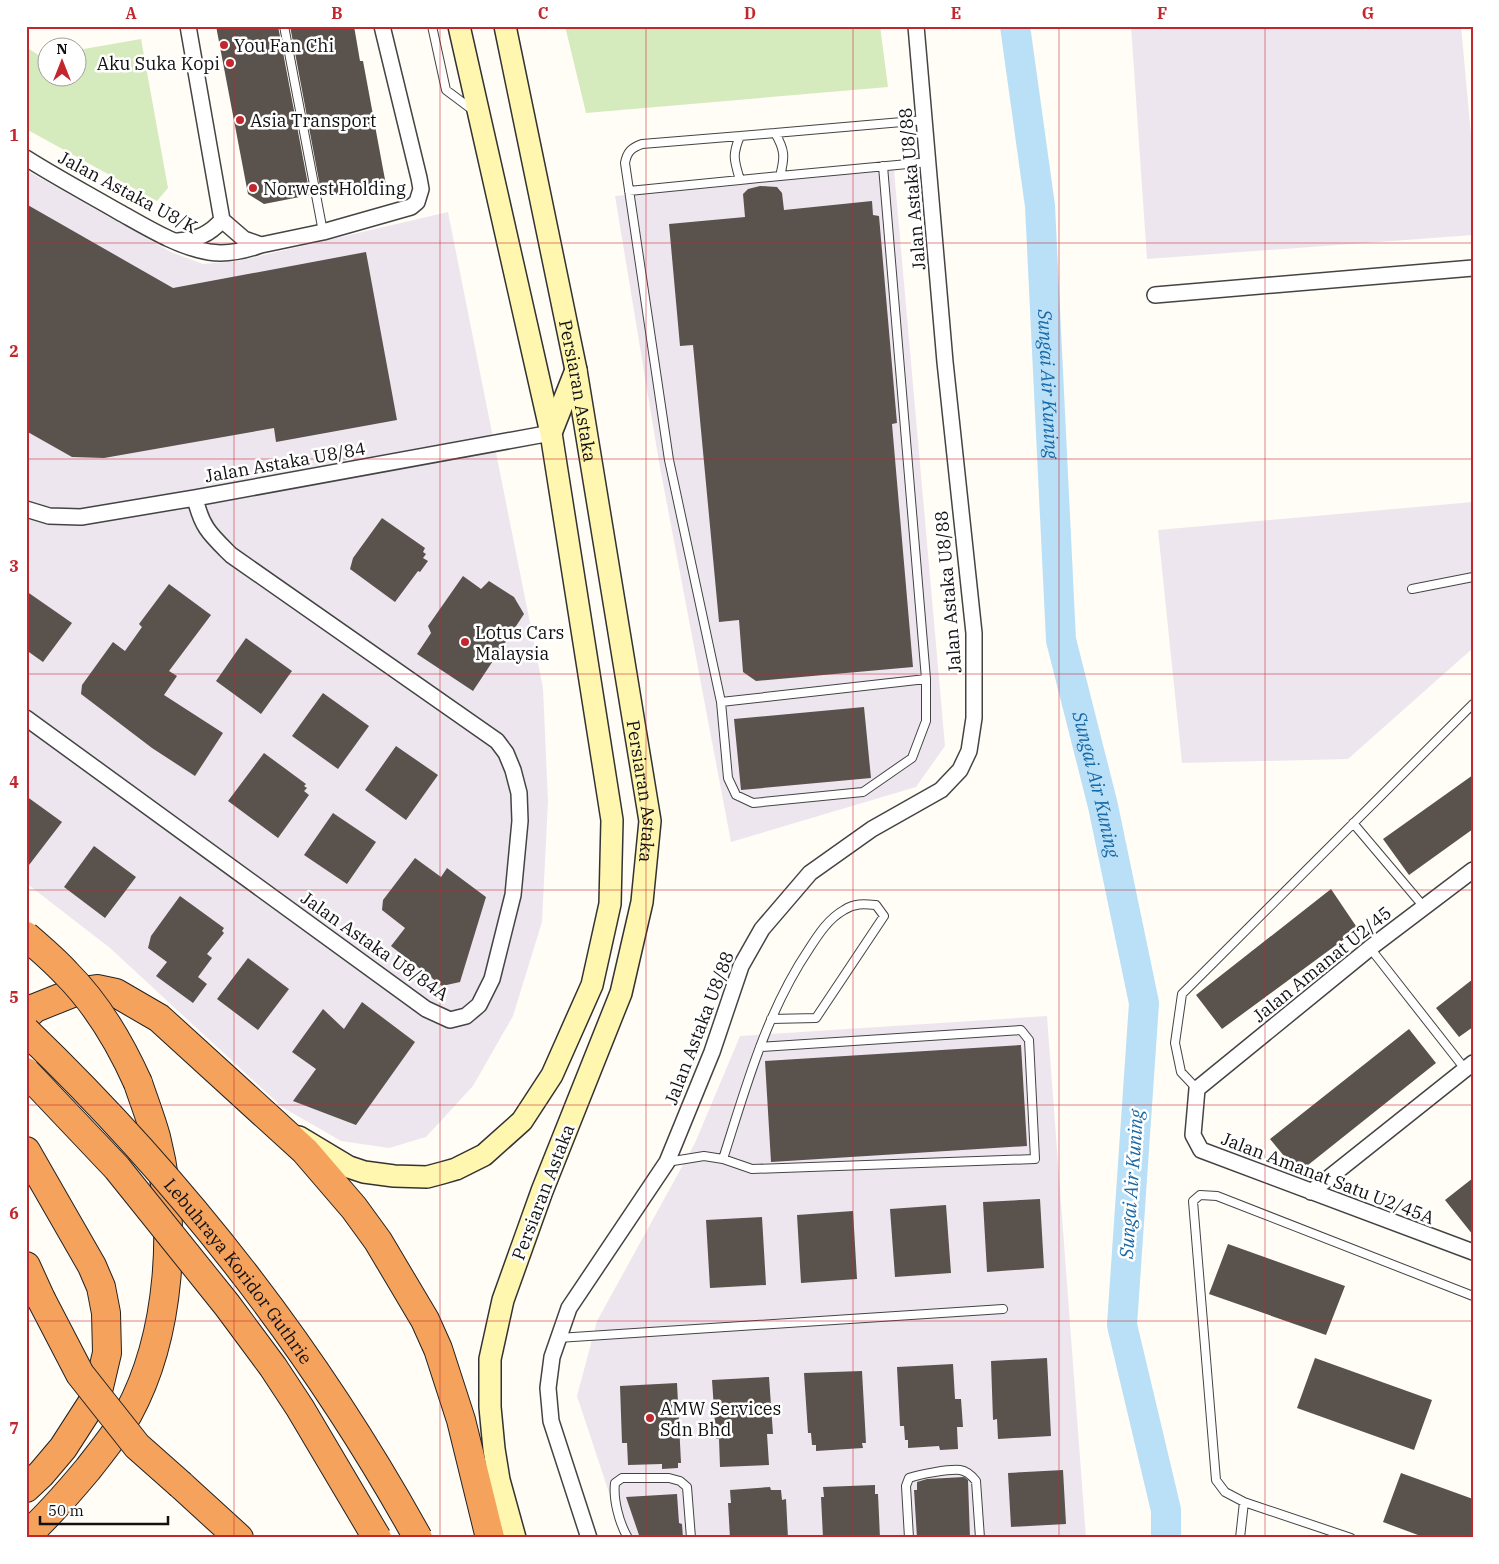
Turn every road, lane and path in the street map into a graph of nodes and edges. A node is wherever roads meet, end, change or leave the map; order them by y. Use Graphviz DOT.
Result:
graph roads {
  1 [pos="188,26"];
  2 [pos="284,26"];
  3 [pos="382,26"];
  4 [pos="432,26"];
  5 [pos="459,26"];
  6 [pos="505,26"];
  7 [pos="916,26"];
  8 [pos="479,116"];
  9 [pos="925,120"];
  10 [pos="775,132"];
  11 [pos="740,136"];
  12 [pos="26,158"];
  13 [pos="929,162"];
  14 [pos="883,166"];
  15 [pos="780,176"];
  16 [pos="740,180"];
  17 [pos="629,191"];
  18 [pos="222,220"];
  19 [pos="323,232"];
  20 [pos="178,241"];
  21 [pos="261,245"];
  22 [pos="1473,268"];
  23 [pos="1155,294"];
  24 [pos="576,370"];
  25 [pos="551,433"];
  26 [pos="195,498"];
  27 [pos="26,509"];
  28 [pos="1473,577"];
  29 [pos="1412,589"];
  30 [pos="926,679"];
  31 [pos="721,702"];
  32 [pos="1473,704"];
  33 [pos="26,718"];
  34 [pos="1353,823"];
  35 [pos="1473,870"];
  36 [pos="1424,906"];
  37 [pos="26,936"];
  38 [pos="1370,948"];
  39 [pos="26,1016"];
  40 [pos="771,1019"];
  41 [pos="26,1031"];
  42 [pos="760,1047"];
  43 [pos="1469,1066"];
  44 [pos="26,1072"];
  45 [pos="1197,1089"];
  46 [pos="279,1126"];
  47 [pos="26,1151"];
  48 [pos="723,1159"];
  49 [pos="667,1162"];
  50 [pos="1311,1192"];
  51 [pos="1473,1252"];
  52 [pos="26,1266"];
  53 [pos="1473,1296"];
  54 [pos="1003,1309"];
  55 [pos="558,1338"];
  56 [pos="26,1488"];
  57 [pos="1244,1502"];
  58 [pos="26,1536"];
  59 [pos="239,1538"];
  60 [pos="377,1538"];
  61 [pos="418,1538"];
  62 [pos="490,1538"];
  63 [pos="515,1538"];
  64 [pos="589,1538"];
  65 [pos="628,1538"];
  66 [pos="692,1538"];
  67 [pos="909,1538"];
  68 [pos="980,1538"];
  69 [pos="1240,1538"];
  70 [pos="1350,1538"];
  1 -- 18 [label="street"];
  2 -- 19 [label="lane"];
  3 -- 19 [label="street, Jalan Astaka U8/K"];
  4 -- 8 [label="lane"];
  5 -- 8 [label="main road, Persiaran Astaka"];
  6 -- 24 [label="main road, Persiaran Astaka"];
  7 -- 9 [label="street, Jalan Astaka U8/88"];
  8 -- 25 [label="main road, Persiaran Astaka"];
  9 -- 10 [label="lane"];
  9 -- 13 [label="street, Jalan Astaka U8/88"];
  10 -- 11 [label="lane"];
  10 -- 15 [label="lane"];
  11 -- 16 [label="lane"];
  11 -- 17 [label="lane"];
  12 -- 20 [label="street, Jalan Astaka U8/K"];
  13 -- 14 [label="lane"];
  13 -- 49 [label="street, Jalan Astaka U8/88"];
  14 -- 15 [label="lane"];
  14 -- 30 [label="lane"];
  15 -- 16 [label="lane"];
  16 -- 17 [label="lane"];
  17 -- 31 [label="lane"];
  18 -- 20 [label="street"];
  18 -- 21 [label="street"];
  19 -- 21 [label="street, Jalan Astaka U8/K"];
  20 -- 21 [label="street, Jalan Astaka U8/K"];
  22 -- 23 [label="street"];
  24 -- 25 [label="main road"];
  24 -- 63 [label="main road, Persiaran Astaka"];
  25 -- 26 [label="street, Jalan Astaka U8/84"];
  25 -- 46 [label="main road, Persiaran Astaka"];
  26 -- 27 [label="street, Jalan Astaka U8/84"];
  26 -- 33 [label="street, Jalan Astaka U8/84A"];
  28 -- 29 [label="lane"];
  30 -- 31 [label="lane"];
  30 -- 31 [label="lane"];
  32 -- 34 [label="lane"];
  34 -- 36 [label="lane"];
  34 -- 45 [label="lane"];
  35 -- 36 [label="street, Jalan Amanat U2/45"];
  36 -- 38 [label="street, Jalan Amanat U2/45"];
  37 -- 58 [label="highway, bridge"];
  38 -- 43 [label="lane"];
  38 -- 45 [label="street, Jalan Amanat U2/45"];
  39 -- 46 [label="highway"];
  40 -- 40 [label="lane"];
  40 -- 42 [label="lane"];
  41 -- 61 [label="highway, Lebuhraya Koridor Guthrie, bridge"];
  42 -- 48 [label="lane"];
  42 -- 48 [label="lane"];
  43 -- 50 [label="street"];
  44 -- 60 [label="highway, Lebuhraya Koridor Guthrie, bridge"];
  45 -- 50 [label="street, Jalan Amanat Satu U2/45A"];
  46 -- 62 [label="highway"];
  47 -- 56 [label="highway"];
  48 -- 49 [label="lane"];
  49 -- 55 [label="street, Jalan Astaka U8/88"];
  50 -- 51 [label="street, Jalan Amanat Satu U2/45A"];
  52 -- 59 [label="highway, bridge"];
  53 -- 57 [label="lane"];
  54 -- 55 [label="lane"];
  55 -- 64 [label="street, Jalan Astaka U8/88"];
  57 -- 69 [label="lane"];
  57 -- 70 [label="lane"];
  65 -- 66 [label="lane"];
  67 -- 68 [label="lane"];
}
